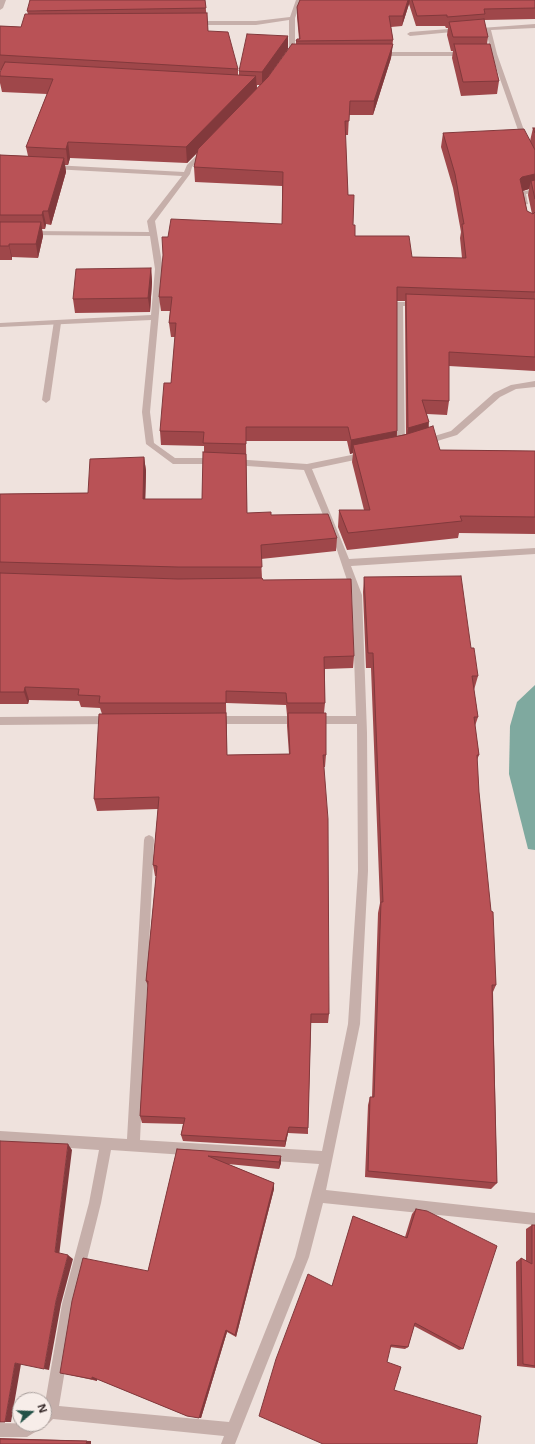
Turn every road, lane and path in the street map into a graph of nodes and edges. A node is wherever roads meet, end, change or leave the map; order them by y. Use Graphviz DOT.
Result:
graph roads {
  1 [pos="3,0"];
  2 [pos="299,0"];
  3 [pos="0,8"];
  4 [pos="292,18"];
  5 [pos="185,24"];
  6 [pos="535,26"];
  7 [pos="488,28"];
  8 [pos="473,29"];
  9 [pos="465,30"];
  10 [pos="410,34"];
  11 [pos="297,54"];
  12 [pos="374,54"];
  13 [pos="494,54"];
  14 [pos="289,55"];
  15 [pos="282,66"];
  16 [pos="210,144"];
  17 [pos="535,162"];
  18 [pos="47,167"];
  19 [pos="187,174"];
  20 [pos="535,191"];
  21 [pos="526,212"];
  22 [pos="23,232"];
  23 [pos="152,234"];
  24 [pos="423,305"];
  25 [pos="155,317"];
  26 [pos="57,323"];
  27 [pos="0,325"];
  28 [pos="535,384"];
  29 [pos="46,400"];
  30 [pos="372,454"];
  31 [pos="307,467"];
  32 [pos="535,551"];
  33 [pos="346,563"];
  34 [pos="126,720"];
  35 [pos="204,720"];
  36 [pos="361,720"];
  37 [pos="0,721"];
  38 [pos="149,840"];
  39 [pos="0,1137"];
  40 [pos="106,1144"];
  41 [pos="133,1146"];
  42 [pos="326,1158"];
  43 [pos="318,1196"];
  44 [pos="535,1219"];
  45 [pos="52,1392"];
  46 [pos="52,1415"];
  47 [pos="0,1430"];
  48 [pos="12,1430"];
  49 [pos="234,1430"];
  50 [pos="228,1444"];
  1 -- 3 [label="street"];
  2 -- 4 [label="street"];
  4 -- 5 [label="street"];
  4 -- 14 [label="street"];
  6 -- 7 [label="street"];
  7 -- 8 [label="street"];
  7 -- 13 [label="street"];
  9 -- 10 [label="street"];
  11 -- 14 [label="street"];
  12 -- 13 [label="street"];
  13 -- 17 [label="street"];
  14 -- 15 [label="street"];
  16 -- 19 [label="street"];
  18 -- 19 [label="street"];
  19 -- 23 [label="street"];
  20 -- 21 [label="street"];
  22 -- 23 [label="street"];
  23 -- 25 [label="street"];
  24 -- 28 [label="street"];
  25 -- 26 [label="street"];
  25 -- 31 [label="street"];
  26 -- 27 [label="street"];
  26 -- 29 [label="street"];
  30 -- 31 [label="street"];
  31 -- 33 [label="street"];
  32 -- 33 [label="street"];
  33 -- 36 [label="street"];
  34 -- 37 [label="street"];
  35 -- 36 [label="street"];
  36 -- 42 [label="street"];
  38 -- 41 [label="street"];
  39 -- 40 [label="street"];
  40 -- 41 [label="street"];
  40 -- 45 [label="street"];
  41 -- 42 [label="street"];
  42 -- 43 [label="street"];
  43 -- 44 [label="street"];
  43 -- 49 [label="street"];
  46 -- 49 [label="street"];
  47 -- 48 [label="street"];
  49 -- 50 [label="street"];
}
